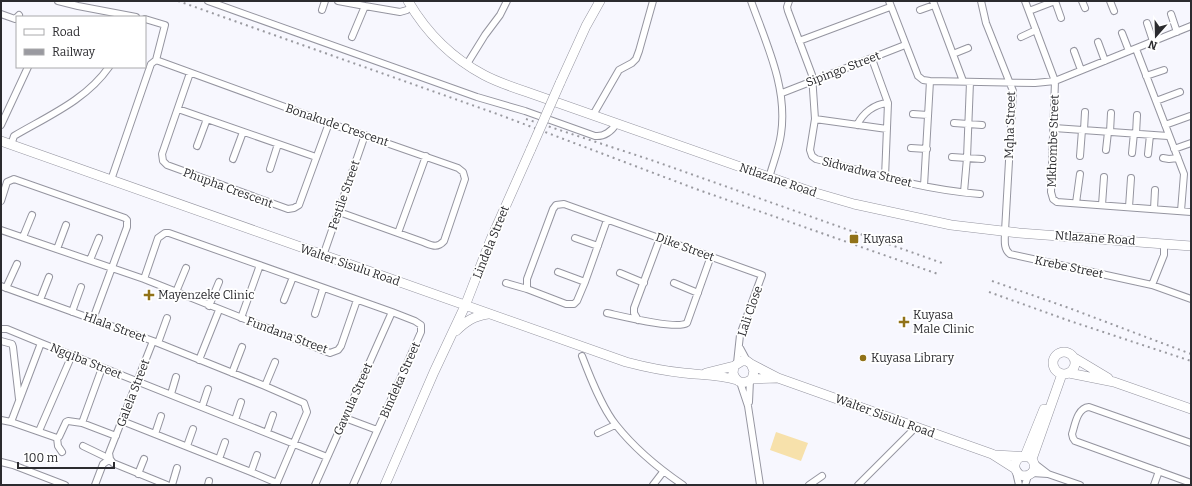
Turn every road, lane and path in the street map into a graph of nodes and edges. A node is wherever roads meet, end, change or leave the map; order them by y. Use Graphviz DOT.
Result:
graph roads {
  1 [pos="58,1"];
  2 [pos="208,1"];
  3 [pos="325,1"];
  4 [pos="338,1"];
  5 [pos="507,1"];
  6 [pos="600,1"];
  7 [pos="653,1"];
  8 [pos="751,1"];
  9 [pos="789,1"];
  10 [pos="981,1"];
  11 [pos="1025,1"];
  12 [pos="1055,1"];
  13 [pos="1082,1"];
  14 [pos="1110,1"];
  15 [pos="934,3"];
  16 [pos="889,4"];
  17 [pos="365,6"];
  18 [pos="407,6"];
  19 [pos="1085,8"];
  20 [pos="322,10"];
  21 [pos="920,10"];
  22 [pos="1029,11"];
  23 [pos="1114,11"];
  24 [pos="1,14"];
  25 [pos="1171,14"];
  26 [pos="131,16"];
  27 [pos="16,18"];
  28 [pos="1061,18"];
  29 [pos="146,19"];
  30 [pos="1147,23"];
  31 [pos="1191,26"];
  32 [pos="1036,30"];
  33 [pos="1177,32"];
  34 [pos="1122,33"];
  35 [pos="352,37"];
  36 [pos="1021,37"];
  37 [pos="798,41"];
  38 [pos="1153,41"];
  39 [pos="1098,42"];
  40 [pos="905,45"];
  41 [pos="968,48"];
  42 [pos="1136,48"];
  43 [pos="1074,51"];
  44 [pos="1129,51"];
  45 [pos="953,54"];
  46 [pos="872,58"];
  47 [pos="156,60"];
  48 [pos="1105,61"];
  49 [pos="467,64"];
  50 [pos="28,68"];
  51 [pos="109,68"];
  52 [pos="1081,70"];
  53 [pos="1164,70"];
  54 [pos="190,73"];
  55 [pos="1146,76"];
  56 [pos="812,80"];
  57 [pos="930,81"];
  58 [pos="963,81"];
  59 [pos="1055,81"];
  60 [pos="970,82"];
  61 [pos="1010,83"];
  62 [pos="1180,92"];
  63 [pos="782,93"];
  64 [pos="1156,101"];
  65 [pos="888,103"];
  66 [pos="178,108"];
  67 [pos="1085,112"];
  68 [pos="1111,113"];
  69 [pos="913,114"];
  70 [pos="928,115"];
  71 [pos="1137,115"];
  72 [pos="593,116"];
  73 [pos="1190,116"];
  74 [pos="207,119"];
  75 [pos="815,119"];
  76 [pos="329,123"];
  77 [pos="954,123"];
  78 [pos="616,124"];
  79 [pos="968,124"];
  80 [pos="1,125"];
  81 [pos="857,125"];
  82 [pos="982,125"];
  83 [pos="1164,126"];
  84 [pos="1054,128"];
  85 [pos="887,129"];
  86 [pos="1083,130"];
  87 [pos="243,132"];
  88 [pos="1109,132"];
  89 [pos="1135,133"];
  90 [pos="365,135"];
  91 [pos="1150,135"];
  92 [pos="1168,136"];
  93 [pos="1,141"];
  94 [pos="1191,143"];
  95 [pos="278,144"];
  96 [pos="11,145"];
  97 [pos="197,146"];
  98 [pos="911,148"];
  99 [pos="927,149"];
  100 [pos="1174,149"];
  101 [pos="1106,150"];
  102 [pos="1132,153"];
  103 [pos="1148,154"];
  104 [pos="426,156"];
  105 [pos="1080,156"];
  106 [pos="316,157"];
  107 [pos="952,157"];
  108 [pos="967,158"];
  109 [pos="1163,158"];
  110 [pos="1178,158"];
  111 [pos="234,159"];
  112 [pos="982,159"];
  113 [pos="270,169"];
  114 [pos="1191,171"];
  115 [pos="1080,174"];
  116 [pos="1184,174"];
  117 [pos="884,177"];
  118 [pos="1104,177"];
  119 [pos="769,178"];
  120 [pos="1131,178"];
  121 [pos="111,180"];
  122 [pos="924,186"];
  123 [pos="1155,190"];
  124 [pos="964,192"];
  125 [pos="980,194"];
  126 [pos="1,201"];
  127 [pos="1076,203"];
  128 [pos="1102,205"];
  129 [pos="1129,207"];
  130 [pos="1154,209"];
  131 [pos="1182,211"];
  132 [pos="339,212"];
  133 [pos="1191,212"];
  134 [pos="32,214"];
  135 [pos="607,220"];
  136 [pos="66,225"];
  137 [pos="1,230"];
  138 [pos="1005,231"];
  139 [pos="398,233"];
  140 [pos="23,237"];
  141 [pos="98,238"];
  142 [pos="575,238"];
  143 [pos="660,238"];
  144 [pos="1164,244"];
  145 [pos="598,246"];
  146 [pos="1191,246"];
  147 [pos="57,249"];
  148 [pos="323,256"];
  149 [pos="711,256"];
  150 [pos="90,260"];
  151 [pos="17,264"];
  152 [pos="260,265"];
  153 [pos="113,268"];
  154 [pos="186,268"];
  155 [pos="558,272"];
  156 [pos="620,273"];
  157 [pos="762,275"];
  158 [pos="49,277"];
  159 [pos="292,277"];
  160 [pos="144,279"];
  161 [pos="219,282"];
  162 [pos="585,282"];
  163 [pos="506,283"];
  164 [pos="644,283"];
  165 [pos="674,283"];
  166 [pos="1152,285"];
  167 [pos="3,287"];
  168 [pos="82,287"];
  169 [pos="323,288"];
  170 [pos="527,289"];
  171 [pos="176,292"];
  172 [pos="698,293"];
  173 [pos="40,300"];
  174 [pos="284,300"];
  175 [pos="357,300"];
  176 [pos="1191,300"];
  177 [pos="209,306"];
  178 [pos="465,306"];
  179 [pos="219,310"];
  180 [pos="72,312"];
  181 [pos="392,312"];
  182 [pos="607,313"];
  183 [pos="315,314"];
  184 [pos="489,314"];
  185 [pos="167,318"];
  186 [pos="241,318"];
  187 [pos="93,319"];
  188 [pos="638,320"];
  189 [pos="1,329"];
  190 [pos="453,334"];
  191 [pos="1,341"];
  192 [pos="156,342"];
  193 [pos="41,343"];
  194 [pos="242,347"];
  195 [pos="740,348"];
  196 [pos="72,355"];
  197 [pos="582,356"];
  198 [pos="1073,357"];
  199 [pos="199,360"];
  200 [pos="275,362"];
  201 [pos="749,362"];
  202 [pos="736,365"];
  203 [pos="102,368"];
  204 [pos="232,373"];
  205 [pos="1063,373"];
  206 [pos="702,374"];
  207 [pos="176,377"];
  208 [pos="778,378"];
  209 [pos="751,379"];
  210 [pos="738,381"];
  211 [pos="137,382"];
  212 [pos="1114,382"];
  213 [pos="265,386"];
  214 [pos="208,389"];
  215 [pos="171,394"];
  216 [pos="19,400"];
  217 [pos="241,402"];
  218 [pos="748,406"];
  219 [pos="202,407"];
  220 [pos="1191,409"];
  221 [pos="273,415"];
  222 [pos="161,416"];
  223 [pos="345,418"];
  224 [pos="1,420"];
  225 [pos="235,420"];
  226 [pos="122,421"];
  227 [pos="11,422"];
  228 [pos="82,423"];
  229 [pos="615,425"];
  230 [pos="915,427"];
  231 [pos="193,429"];
  232 [pos="377,430"];
  233 [pos="39,431"];
  234 [pos="267,432"];
  235 [pos="598,433"];
  236 [pos="155,434"];
  237 [pos="116,436"];
  238 [pos="57,438"];
  239 [pos="225,442"];
  240 [pos="294,443"];
  241 [pos="1191,444"];
  242 [pos="83,446"];
  243 [pos="187,446"];
  244 [pos="62,452"];
  245 [pos="992,454"];
  246 [pos="257,455"];
  247 [pos="327,457"];
  248 [pos="110,459"];
  249 [pos="144,459"];
  250 [pos="219,459"];
  251 [pos="1,462"];
  252 [pos="1029,464"];
  253 [pos="177,468"];
  254 [pos="1015,470"];
  255 [pos="1159,471"];
  256 [pos="251,472"];
  257 [pos="663,472"];
  258 [pos="138,474"];
  259 [pos="822,476"];
  260 [pos="1191,482"];
  261 [pos="276,484"];
  262 [pos="65,485"];
  263 [pos="95,485"];
  264 [pos="167,485"];
  265 [pos="172,485"];
  266 [pos="315,485"];
  267 [pos="353,485"];
  268 [pos="385,485"];
  269 [pos="653,485"];
  270 [pos="683,485"];
  271 [pos="760,485"];
  272 [pos="809,485"];
  273 [pos="858,485"];
  274 [pos="1019,485"];
  275 [pos="1025,485"];
  276 [pos="1080,485"];
  277 [pos="1154,485"];
  1 -- 26 [label="street"];
  2 -- 78 [label="street"];
  3 -- 20 [label="street"];
  4 -- 17 [label="street"];
  5 -- 49 [label="street"];
  6 -- 178 [label="street, Lindela Street, bridge"];
  7 -- 72 [label="street"];
  8 -- 63 [label="street"];
  9 -- 37 [label="street, Sidwadwa Street"];
  10 -- 61 [label="street, Mqha Street"];
  11 -- 22 [label="street"];
  12 -- 22 [label="street"];
  12 -- 28 [label="street"];
  13 -- 19 [label="street"];
  14 -- 23 [label="street"];
  15 -- 21 [label="street"];
  15 -- 45 [label="street"];
  16 -- 37 [label="street"];
  16 -- 40 [label="street"];
  17 -- 18 [label="street"];
  17 -- 35 [label="street"];
  18 -- 49 [label="street, Ntlazane Road"];
  22 -- 32 [label="street"];
  24 -- 27 [label="street"];
  25 -- 33 [label="street"];
  29 -- 47 [label="street"];
  30 -- 38 [label="street"];
  31 -- 33 [label="street"];
  32 -- 36 [label="street"];
  32 -- 59 [label="street"];
  33 -- 38 [label="street"];
  34 -- 44 [label="street"];
  37 -- 56 [label="street, Sidwadwa Street"];
  38 -- 42 [label="street"];
  39 -- 48 [label="street"];
  40 -- 46 [label="street, Sipingo Street"];
  40 -- 57 [label="street"];
  41 -- 45 [label="street"];
  42 -- 44 [label="street"];
  42 -- 55 [label="street"];
  43 -- 52 [label="street"];
  44 -- 48 [label="street"];
  45 -- 58 [label="street"];
  46 -- 56 [label="street, Sipingo Street"];
  46 -- 65 [label="street"];
  47 -- 54 [label="street, Bonakude Crescent"];
  47 -- 121 [label="street"];
  48 -- 52 [label="street"];
  49 -- 72 [label="street, Ntlazane Road"];
  50 -- 80 [label="street"];
  51 -- 96 [label="street"];
  52 -- 59 [label="street"];
  53 -- 55 [label="street"];
  54 -- 66 [label="street, Phupha Crescent"];
  54 -- 76 [label="street, Bonakude Crescent"];
  55 -- 64 [label="street"];
  56 -- 63 [label="street, Sipingo Street"];
  56 -- 75 [label="street, Sidwadwa Street"];
  57 -- 58 [label="street"];
  57 -- 70 [label="street"];
  58 -- 60 [label="street"];
  59 -- 61 [label="street"];
  59 -- 84 [label="street, Mkhombe Street"];
  60 -- 61 [label="street"];
  60 -- 79 [label="street"];
  61 -- 138 [label="street, Mqha Street"];
  62 -- 64 [label="street"];
  63 -- 119 [label="street"];
  64 -- 83 [label="street"];
  65 -- 81 [label="street"];
  65 -- 85 [label="street"];
  66 -- 74 [label="street"];
  66 -- 106 [label="street, Phupha Crescent"];
  67 -- 86 [label="street"];
  68 -- 88 [label="street"];
  69 -- 70 [label="street"];
  70 -- 99 [label="street"];
  71 -- 89 [label="street"];
  72 -- 78 [label="street, Ntlazane Road"];
  73 -- 83 [label="street"];
  74 -- 87 [label="street"];
  74 -- 97 [label="street"];
  75 -- 81 [label="street"];
  75 -- 117 [label="street, Sidwadwa Street"];
  76 -- 90 [label="street, Bonakude Crescent"];
  76 -- 106 [label="street, Phupha Crescent"];
  77 -- 79 [label="street"];
  78 -- 119 [label="street, Ntlazane Road"];
  79 -- 82 [label="street"];
  79 -- 108 [label="street"];
  81 -- 85 [label="street"];
  83 -- 92 [label="street"];
  84 -- 86 [label="street"];
  84 -- 127 [label="street, Mkhombe Street"];
  85 -- 117 [label="street"];
  86 -- 88 [label="street"];
  86 -- 105 [label="street"];
  87 -- 95 [label="street"];
  87 -- 111 [label="street"];
  88 -- 89 [label="street"];
  88 -- 101 [label="street"];
  89 -- 91 [label="street"];
  89 -- 102 [label="street"];
  90 -- 104 [label="street, Bonakude Crescent"];
  90 -- 132 [label="street, Festile Street"];
  91 -- 92 [label="street"];
  91 -- 103 [label="street"];
  92 -- 100 [label="street"];
  93 -- 96 [label="street, Walter Sisulu Road"];
  94 -- 100 [label="street"];
  95 -- 106 [label="street"];
  95 -- 113 [label="street"];
  96 -- 121 [label="street, Walter Sisulu Road"];
  98 -- 99 [label="street"];
  99 -- 122 [label="street"];
  100 -- 110 [label="street"];
  104 -- 139 [label="street"];
  104 -- 139 [label="street, Bonakude Crescent"];
  107 -- 108 [label="street"];
  108 -- 112 [label="street"];
  108 -- 124 [label="street"];
  109 -- 110 [label="street"];
  110 -- 116 [label="street"];
  114 -- 116 [label="street"];
  115 -- 127 [label="street"];
  116 -- 131 [label="street"];
  117 -- 122 [label="street, Sidwadwa Street"];
  118 -- 128 [label="street"];
  119 -- 138 [label="street, Ntlazane Road"];
  120 -- 129 [label="street"];
  121 -- 148 [label="street, Walter Sisulu Road"];
  122 -- 124 [label="street, Sidwadwa Street"];
  123 -- 130 [label="street"];
  124 -- 125 [label="street, Sidwadwa Street"];
  126 -- 153 [label="street"];
  127 -- 128 [label="street, Mkhombe Street"];
  128 -- 129 [label="street, Mkhombe Street"];
  129 -- 130 [label="street, Mkhombe Street"];
  130 -- 131 [label="street, Mkhombe Street"];
  131 -- 133 [label="street, Mkhombe Street"];
  132 -- 139 [label="street, Bonakude Crescent"];
  132 -- 148 [label="street, Festile Street"];
  134 -- 140 [label="street"];
  135 -- 143 [label="street, Dike Street"];
  135 -- 145 [label="street"];
  135 -- 170 [label="street, Dike Street"];
  136 -- 147 [label="street"];
  137 -- 140 [label="street, Fundana Street"];
  138 -- 144 [label="street, Ntlazane Road"];
  138 -- 166 [label="street, Krebe Street"];
  140 -- 147 [label="street, Fundana Street"];
  141 -- 150 [label="street"];
  142 -- 145 [label="street"];
  143 -- 149 [label="street, Dike Street"];
  143 -- 164 [label="street"];
  144 -- 146 [label="street, Ntlazane Road"];
  144 -- 166 [label="street"];
  145 -- 162 [label="street"];
  147 -- 150 [label="street, Fundana Street"];
  148 -- 178 [label="street, Walter Sisulu Road"];
  149 -- 157 [label="street, Dike Street"];
  149 -- 172 [label="street"];
  150 -- 153 [label="street, Fundana Street"];
  151 -- 167 [label="street, Hlala Street"];
  152 -- 159 [label="street, Bindeka Street"];
  152 -- 160 [label="street, Bindeka Street"];
  152 -- 186 [label="street"];
  153 -- 160 [label="street, Fundana Street"];
  153 -- 187 [label="street"];
  154 -- 171 [label="street"];
  155 -- 162 [label="street"];
  156 -- 164 [label="street"];
  157 -- 195 [label="street, Lali Close"];
  158 -- 173 [label="street"];
  159 -- 169 [label="street, Bindeka Street"];
  159 -- 174 [label="street"];
  160 -- 171 [label="street, Fundana Street"];
  161 -- 177 [label="street"];
  162 -- 170 [label="street"];
  163 -- 170 [label="street"];
  164 -- 188 [label="street"];
  165 -- 172 [label="street"];
  166 -- 176 [label="street, Krebe Street"];
  167 -- 173 [label="street, Hlala Street"];
  168 -- 180 [label="street, Hlala Street"];
  169 -- 175 [label="street, Bindeka Street"];
  169 -- 183 [label="street"];
  171 -- 177 [label="street, Fundana Street"];
  172 -- 188 [label="street"];
  173 -- 180 [label="street, Hlala Street"];
  175 -- 181 [label="street, Bindeka Street"];
  175 -- 186 [label="street, Fundana Street"];
  177 -- 179 [label="street, Fundana Street"];
  178 -- 184 [label="street, Walter Sisulu Road"];
  178 -- 190 [label="street, Lindela Street"];
  179 -- 186 [label="street, Fundana Street"];
  179 -- 199 [label="street"];
  180 -- 187 [label="street, Hlala Street"];
  181 -- 223 [label="street, Gawula Street"];
  181 -- 232 [label="street, Bindeka Street"];
  182 -- 188 [label="street"];
  184 -- 190 [label="street"];
  184 -- 206 [label="street, Walter Sisulu Road"];
  185 -- 192 [label="street, Hlala Street"];
  187 -- 192 [label="street, Hlala Street"];
  189 -- 193 [label="street, Ngqiba Street"];
  190 -- 268 [label="street, Lindela Street"];
  191 -- 216 [label="street"];
  192 -- 199 [label="street, Hlala Street"];
  192 -- 211 [label="street, Galela Street"];
  193 -- 196 [label="street, Ngqiba Street"];
  193 -- 216 [label="street"];
  194 -- 204 [label="street"];
  195 -- 201 [label="street, Lali Close"];
  195 -- 202 [label="street, Lali Close"];
  196 -- 203 [label="street, Ngqiba Street"];
  196 -- 233 [label="street"];
  197 -- 229 [label="street"];
  198 -- 205 [label="street"];
  198 -- 205 [label="street"];
  198 -- 212 [label="street"];
  199 -- 204 [label="street, Hlala Street"];
  200 -- 213 [label="street"];
  201 -- 202 [label="street"];
  201 -- 208 [label="street, Walter Sisulu Road"];
  201 -- 209 [label="street"];
  202 -- 206 [label="street, Walter Sisulu Road"];
  202 -- 210 [label="street"];
  203 -- 211 [label="street, Ngqiba Street"];
  203 -- 228 [label="street"];
  204 -- 213 [label="street, Hlala Street"];
  205 -- 212 [label="street"];
  205 -- 252 [label="street"];
  206 -- 210 [label="street, Walter Sisulu Road"];
  207 -- 215 [label="street"];
  208 -- 209 [label="street, Walter Sisulu Road"];
  208 -- 230 [label="street, Walter Sisulu Road"];
  209 -- 210 [label="street"];
  209 -- 218 [label="street"];
  210 -- 218 [label="street"];
  211 -- 215 [label="street, Ngqiba Street"];
  211 -- 226 [label="street, Galela Street"];
  212 -- 220 [label="street"];
  213 -- 240 [label="street, Hlala Street"];
  214 -- 219 [label="street"];
  215 -- 219 [label="street, Ngqiba Street"];
  216 -- 227 [label="street"];
  217 -- 225 [label="street"];
  218 -- 271 [label="street"];
  219 -- 225 [label="street, Ngqiba Street"];
  221 -- 234 [label="street"];
  222 -- 236 [label="street"];
  223 -- 232 [label="street"];
  223 -- 247 [label="street, Gawula Street"];
  224 -- 227 [label="street"];
  225 -- 234 [label="street, Ngqiba Street"];
  226 -- 236 [label="street"];
  226 -- 237 [label="street, Galela Street"];
  227 -- 233 [label="street"];
  228 -- 237 [label="street"];
  228 -- 238 [label="street"];
  229 -- 235 [label="street"];
  229 -- 257 [label="street"];
  230 -- 245 [label="street, Walter Sisulu Road"];
  230 -- 273 [label="street"];
  231 -- 243 [label="street"];
  232 -- 267 [label="street, Bindeka Street"];
  233 -- 238 [label="street"];
  234 -- 240 [label="street, Ngqiba Street"];
  236 -- 243 [label="street"];
  237 -- 248 [label="street, Galela Street"];
  238 -- 244 [label="street"];
  239 -- 250 [label="street"];
  240 -- 247 [label="street, Ngqiba Street"];
  240 -- 261 [label="street, Hlala Street"];
  241 -- 255 [label="street"];
  242 -- 248 [label="street"];
  243 -- 250 [label="street"];
  245 -- 252 [label="street, Walter Sisulu Road"];
  245 -- 254 [label="street, Walter Sisulu Road"];
  246 -- 256 [label="street"];
  247 -- 266 [label="street, Gawula Street"];
  248 -- 258 [label="street"];
  248 -- 263 [label="street"];
  249 -- 258 [label="street"];
  250 -- 256 [label="street"];
  251 -- 262 [label="street"];
  252 -- 254 [label="street, Walter Sisulu Road"];
  252 -- 254 [label="street"];
  252 -- 275 [label="street"];
  252 -- 276 [label="street"];
  253 -- 265 [label="street"];
  254 -- 274 [label="street"];
  255 -- 260 [label="street"];
  255 -- 277 [label="street"];
  256 -- 261 [label="street"];
  257 -- 269 [label="street"];
  257 -- 270 [label="street"];
  258 -- 264 [label="street"];
  259 -- 272 [label="street"];
}
